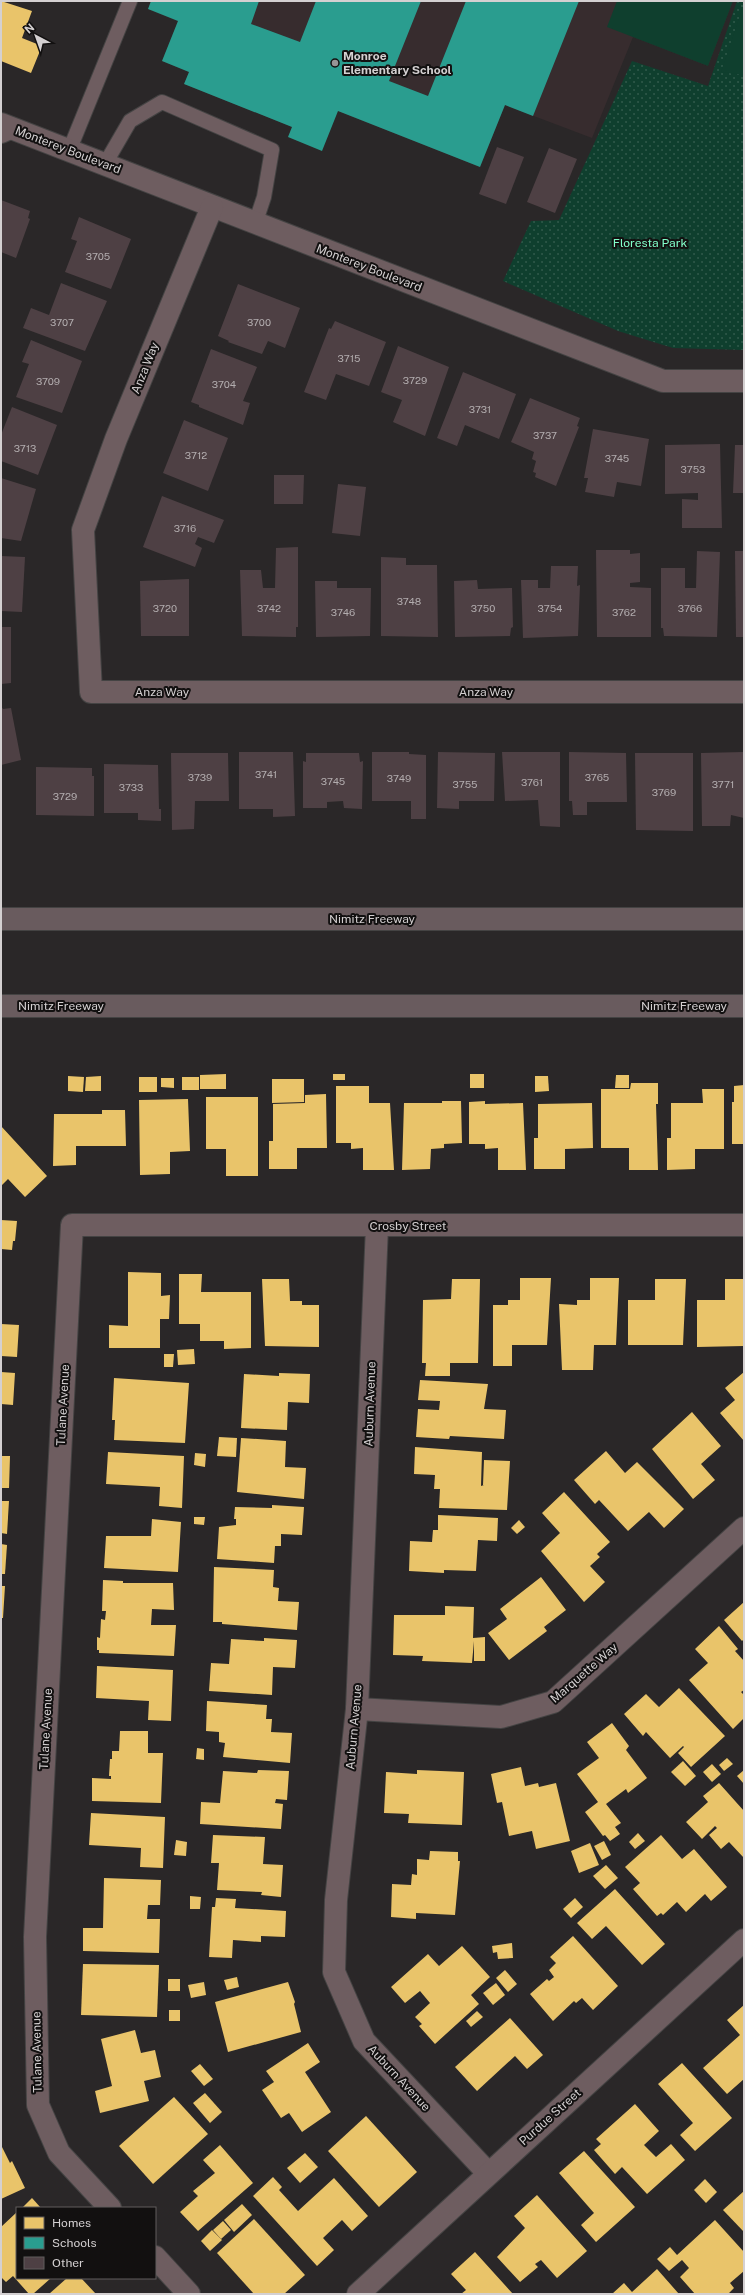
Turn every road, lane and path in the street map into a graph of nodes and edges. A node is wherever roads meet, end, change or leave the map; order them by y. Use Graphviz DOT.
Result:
graph roads {
  1 [pos="130,1"];
  2 [pos="4,128"];
  3 [pos="68,150"];
  4 [pos="105,164"];
  5 [pos="212,207"];
  6 [pos="255,224"];
  7 [pos="744,381"];
  8 [pos="744,692"];
  9 [pos="1,919"];
  10 [pos="744,919"];
  11 [pos="1,1006"];
  12 [pos="744,1006"];
  13 [pos="72,1225"];
  14 [pos="744,1225"];
  15 [pos="377,1226"];
  16 [pos="744,1528"];
  17 [pos="358,1709"];
  18 [pos="744,1940"];
  19 [pos="488,2173"];
  20 [pos="109,2207"];
  21 [pos="156,2258"];
  22 [pos="189,2294"];
  23 [pos="358,2294"];
  1 -- 3 [label="lane"];
  2 -- 3 [label="street, Monterey Boulevard"];
  3 -- 4 [label="street, Monterey Boulevard"];
  4 -- 5 [label="street, Monterey Boulevard"];
  4 -- 6 [label="lane"];
  5 -- 6 [label="street, Monterey Boulevard"];
  5 -- 8 [label="street, Anza Way"];
  6 -- 7 [label="street, Monterey Boulevard"];
  9 -- 10 [label="highway, Nimitz Freeway"];
  11 -- 12 [label="highway, Nimitz Freeway"];
  13 -- 15 [label="street, Crosby Street"];
  13 -- 20 [label="street, Tulane Avenue"];
  14 -- 15 [label="street, Crosby Street"];
  15 -- 17 [label="street, Auburn Avenue"];
  16 -- 17 [label="street, Marquette Way"];
  17 -- 19 [label="street, Auburn Avenue"];
  18 -- 19 [label="street, Purdue Street"];
  19 -- 23 [label="street, Purdue Street"];
  21 -- 22 [label="street"];
}
